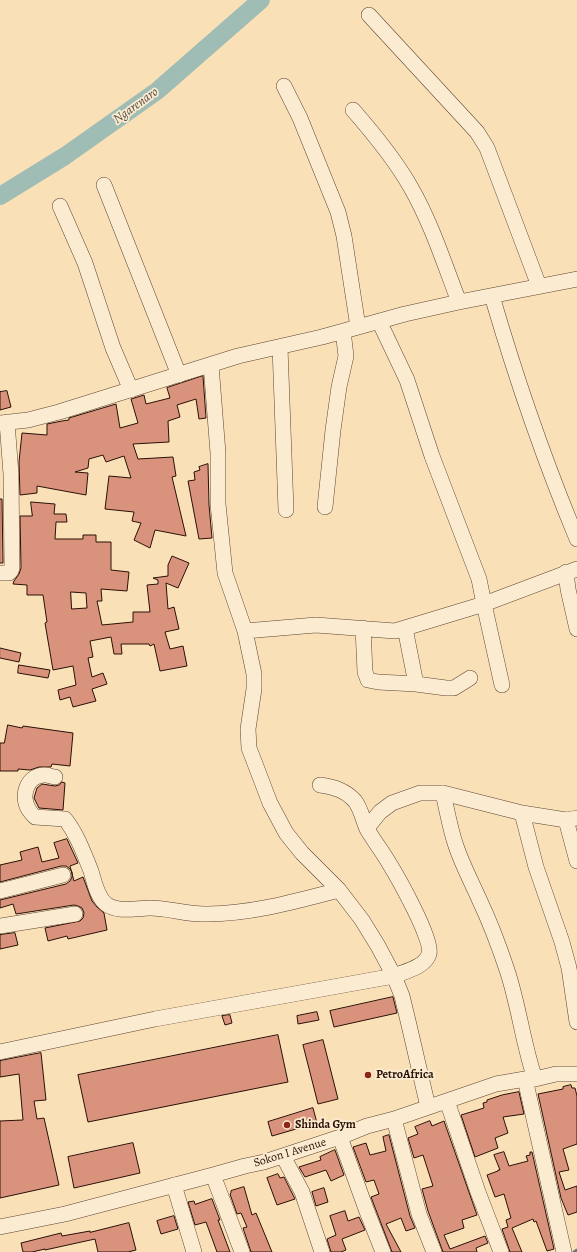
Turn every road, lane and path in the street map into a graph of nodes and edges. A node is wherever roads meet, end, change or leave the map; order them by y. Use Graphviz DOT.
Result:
graph roads {
  1 [pos="369,15"];
  2 [pos="284,86"];
  3 [pos="353,110"];
  4 [pos="104,185"];
  5 [pos="60,206"];
  6 [pos="577,279"];
  7 [pos="539,286"];
  8 [pos="492,296"];
  9 [pos="459,302"];
  10 [pos="379,321"];
  11 [pos="358,327"];
  12 [pos="343,331"];
  13 [pos="280,347"];
  14 [pos="211,365"];
  15 [pos="179,375"];
  16 [pos="131,390"];
  17 [pos="3,423"];
  18 [pos="325,507"];
  19 [pos="286,510"];
  20 [pos="577,539"];
  21 [pos="572,571"];
  22 [pos="0,573"];
  23 [pos="484,604"];
  24 [pos="363,628"];
  25 [pos="405,628"];
  26 [pos="577,629"];
  27 [pos="245,631"];
  28 [pos="470,678"];
  29 [pos="416,684"];
  30 [pos="502,685"];
  31 [pos="55,777"];
  32 [pos="320,785"];
  33 [pos="443,792"];
  34 [pos="522,813"];
  35 [pos="571,819"];
  36 [pos="367,828"];
  37 [pos="577,860"];
  38 [pos="63,875"];
  39 [pos="339,890"];
  40 [pos="0,891"];
  41 [pos="75,914"];
  42 [pos="0,926"];
  43 [pos="394,976"];
  44 [pos="577,1022"];
  45 [pos="0,1052"];
  46 [pos="577,1074"];
  47 [pos="530,1079"];
  48 [pos="447,1101"];
  49 [pos="428,1107"];
  50 [pos="394,1119"];
  51 [pos="340,1137"];
  52 [pos="283,1156"];
  53 [pos="213,1175"];
  54 [pos="174,1185"];
  55 [pos="0,1227"];
  56 [pos="194,1252"];
  57 [pos="242,1252"];
  58 [pos="322,1252"];
  59 [pos="383,1252"];
  60 [pos="434,1252"];
  61 [pos="500,1252"];
  62 [pos="564,1252"];
  1 -- 7 [label="street"];
  2 -- 11 [label="street"];
  3 -- 9 [label="street"];
  4 -- 15 [label="street"];
  5 -- 16 [label="street"];
  6 -- 7 [label="street"];
  7 -- 8 [label="street"];
  8 -- 9 [label="street"];
  8 -- 20 [label="street"];
  9 -- 10 [label="street"];
  10 -- 11 [label="street"];
  10 -- 23 [label="street"];
  11 -- 12 [label="street"];
  12 -- 13 [label="street"];
  12 -- 18 [label="street"];
  13 -- 14 [label="street"];
  13 -- 19 [label="street"];
  14 -- 15 [label="street"];
  14 -- 27 [label="street"];
  15 -- 16 [label="street"];
  16 -- 17 [label="street"];
  17 -- 22 [label="street"];
  21 -- 23 [label="street"];
  21 -- 26 [label="street"];
  23 -- 25 [label="street"];
  23 -- 30 [label="street"];
  24 -- 25 [label="street"];
  24 -- 27 [label="street"];
  24 -- 29 [label="street"];
  25 -- 29 [label="street"];
  27 -- 39 [label="street"];
  28 -- 29 [label="street"];
  31 -- 39 [label="street"];
  32 -- 36 [label="street"];
  33 -- 34 [label="street"];
  33 -- 36 [label="street"];
  33 -- 47 [label="street"];
  34 -- 35 [label="street"];
  34 -- 44 [label="street"];
  35 -- 37 [label="street"];
  36 -- 43 [label="street"];
  38 -- 40 [label="street"];
  39 -- 43 [label="street"];
  41 -- 42 [label="street"];
  43 -- 45 [label="street"];
  43 -- 49 [label="street"];
  46 -- 47 [label="street, Sokon I Avenue"];
  47 -- 48 [label="street, Sokon I Avenue"];
  47 -- 62 [label="street"];
  48 -- 49 [label="street, Sokon I Avenue"];
  48 -- 61 [label="street"];
  49 -- 50 [label="street, Sokon I Avenue"];
  50 -- 51 [label="street, Sokon I Avenue"];
  50 -- 60 [label="street"];
  51 -- 52 [label="street, Sokon I Avenue"];
  51 -- 59 [label="street"];
  52 -- 53 [label="street, Sokon I Avenue"];
  52 -- 58 [label="street"];
  53 -- 54 [label="street, Sokon I Avenue"];
  53 -- 57 [label="street"];
  54 -- 55 [label="street, Sokon I Avenue"];
  54 -- 56 [label="street"];
}
